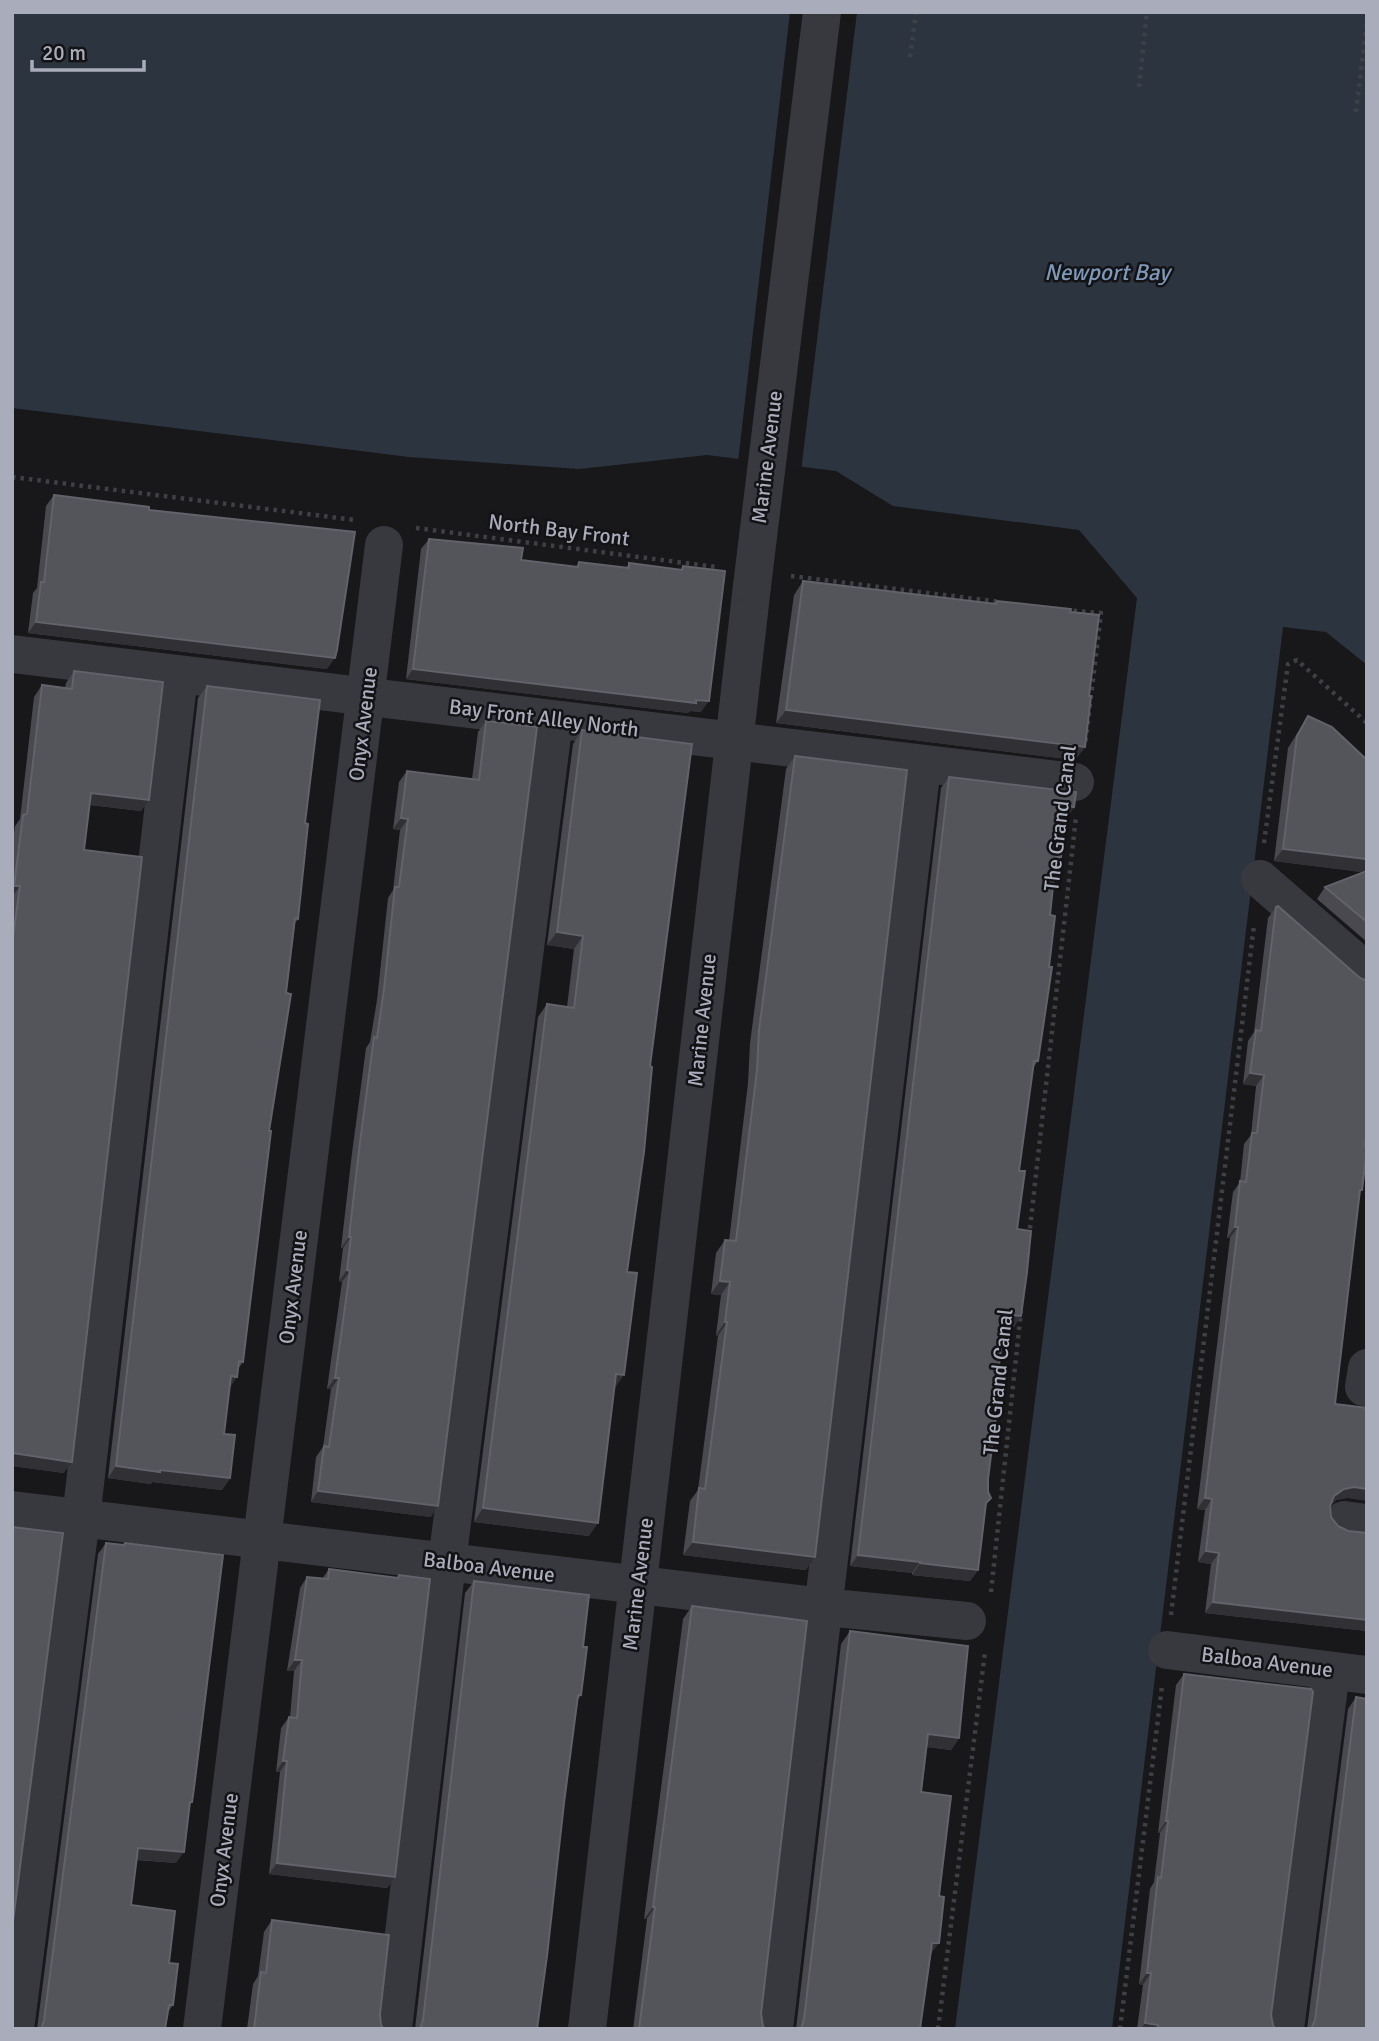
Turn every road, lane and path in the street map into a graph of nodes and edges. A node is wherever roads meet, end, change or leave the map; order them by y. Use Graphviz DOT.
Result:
graph roads {
  1 [pos="822,12"];
  2 [pos="916,12"];
  3 [pos="1147,12"];
  4 [pos="1367,22"];
  5 [pos="910,57"];
  6 [pos="1139,87"];
  7 [pos="1356,112"];
  8 [pos="12,477"];
  9 [pos="384,531"];
  10 [pos="755,576"];
  11 [pos="1004,603"];
  12 [pos="1060,609"];
  13 [pos="12,654"];
  14 [pos="179,675"];
  15 [pos="366,697"];
  16 [pos="554,720"];
  17 [pos="1367,723"];
  18 [pos="734,741"];
  19 [pos="922,765"];
  20 [pos="1079,780"];
  21 [pos="1260,879"];
  22 [pos="1367,972"];
  23 [pos="1028,1250"];
  24 [pos="1022,1306"];
  25 [pos="12,1510"];
  26 [pos="80,1518"];
  27 [pos="262,1539"];
  28 [pos="447,1562"];
  29 [pos="638,1585"];
  30 [pos="824,1607"];
  31 [pos="981,1619"];
  32 [pos="1167,1650"];
  33 [pos="1349,1673"];
  34 [pos="15,2029"];
  35 [pos="202,2029"];
  36 [pos="393,2029"];
  37 [pos="587,2029"];
  38 [pos="774,2029"];
  39 [pos="938,2029"];
  40 [pos="1120,2029"];
  41 [pos="1285,2029"];
  1 -- 10 [label="street, Marine Avenue, bridge"];
  2 -- 5 [label="path"];
  3 -- 6 [label="path"];
  4 -- 7 [label="path"];
  8 -- 9 [label="path, North Bay Front"];
  9 -- 10 [label="path, North Bay Front"];
  9 -- 15 [label="street, Onyx Avenue"];
  10 -- 11 [label="path, North Bay Front"];
  10 -- 18 [label="street, Marine Avenue"];
  12 -- 20 [label="path, The Grand Canal"];
  13 -- 14 [label="street, Bay Front Alley North"];
  14 -- 15 [label="street, Bay Front Alley North"];
  14 -- 26 [label="street"];
  15 -- 16 [label="street, Bay Front Alley North"];
  15 -- 27 [label="street, Onyx Avenue"];
  16 -- 18 [label="street, Bay Front Alley North"];
  16 -- 28 [label="street"];
  17 -- 21 [label="path"];
  18 -- 19 [label="street, Bay Front Alley North"];
  18 -- 29 [label="street, Marine Avenue"];
  19 -- 20 [label="street, Bay Front Alley North"];
  19 -- 30 [label="street"];
  20 -- 23 [label="path, The Grand Canal"];
  21 -- 22 [label="street"];
  21 -- 32 [label="path"];
  24 -- 31 [label="path, The Grand Canal"];
  25 -- 26 [label="street, Balboa Avenue"];
  26 -- 27 [label="street, Balboa Avenue"];
  26 -- 34 [label="street"];
  27 -- 28 [label="street, Balboa Avenue"];
  27 -- 35 [label="street, Onyx Avenue"];
  28 -- 29 [label="street, Balboa Avenue"];
  28 -- 36 [label="street"];
  29 -- 30 [label="street, Balboa Avenue"];
  29 -- 37 [label="street, Marine Avenue"];
  30 -- 31 [label="street, Balboa Avenue"];
  30 -- 38 [label="street"];
  31 -- 39 [label="path, The Grand Canal"];
  32 -- 33 [label="street, Balboa Avenue"];
  32 -- 40 [label="path"];
  33 -- 41 [label="street"];
}
